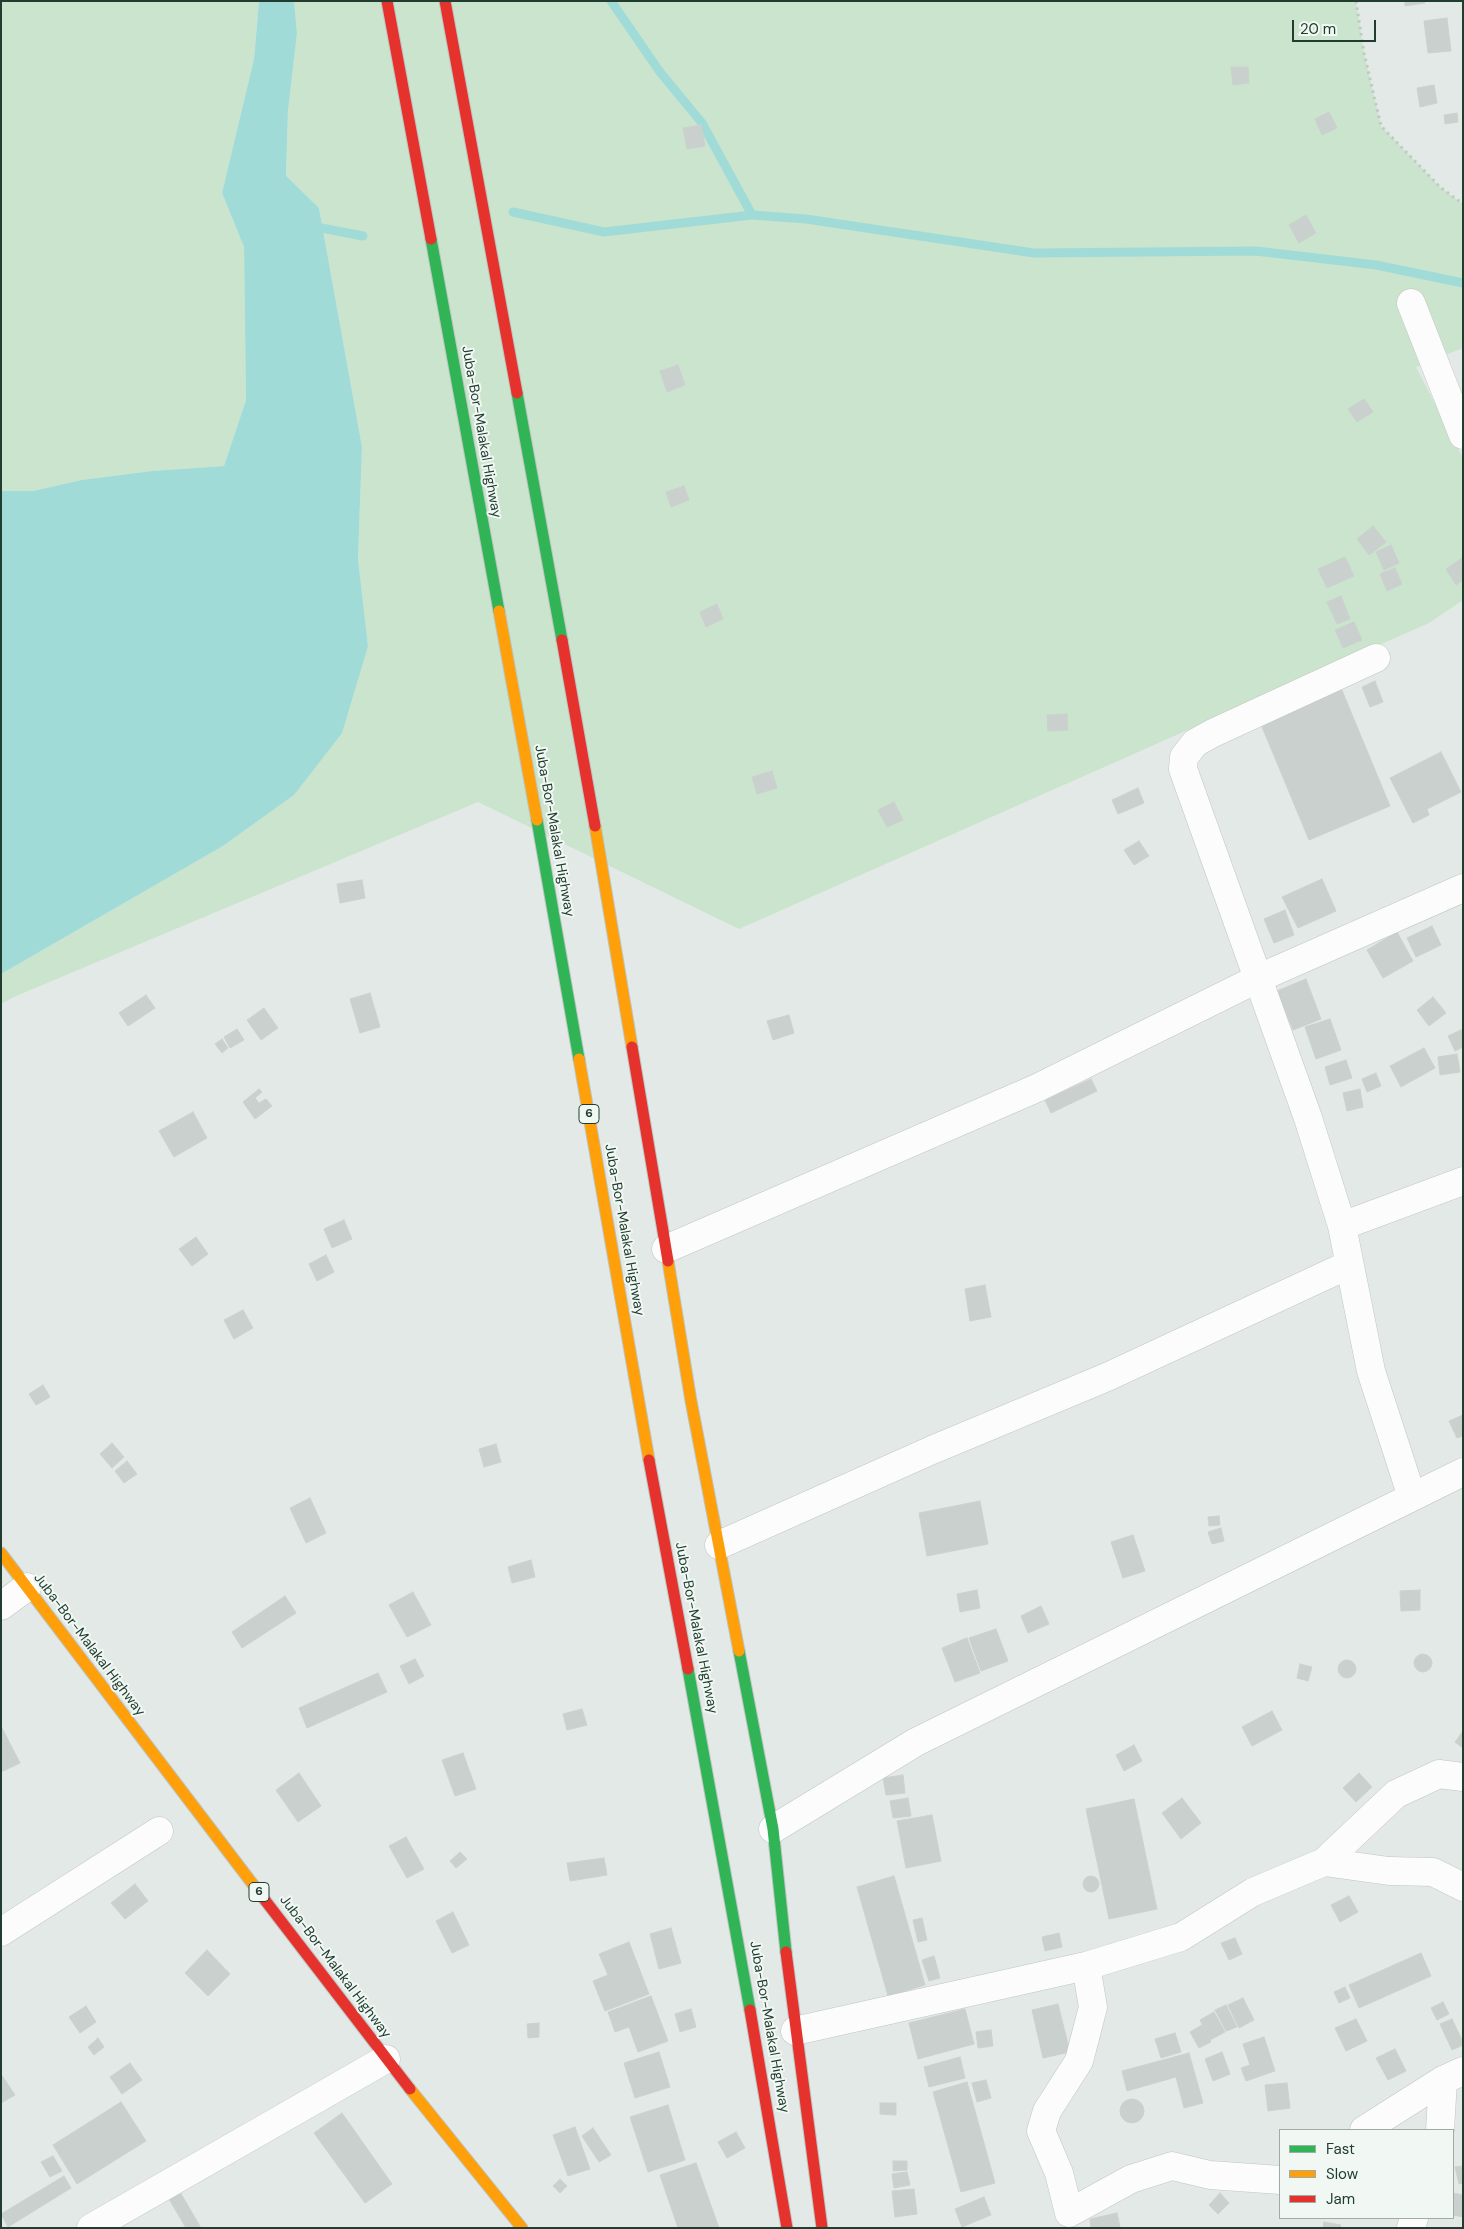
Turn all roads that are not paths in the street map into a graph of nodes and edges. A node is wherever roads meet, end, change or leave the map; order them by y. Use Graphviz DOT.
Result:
graph roads {
  1 [pos="387,1"];
  2 [pos="445,1"];
  3 [pos="1411,303"];
  4 [pos="1463,434"];
  5 [pos="1376,658"];
  6 [pos="1463,888"];
  7 [pos="1259,978"];
  8 [pos="1463,1181"];
  9 [pos="1342,1226"];
  10 [pos="666,1249"];
  11 [pos="1348,1265"];
  12 [pos="1463,1472"];
  13 [pos="1412,1497"];
  14 [pos="719,1545"];
  15 [pos="1,1553"];
  16 [pos="27,1587"];
  17 [pos="1,1606"];
  18 [pos="1463,1777"];
  19 [pos="773,1829"];
  20 [pos="159,1831"];
  21 [pos="1324,1862"];
  22 [pos="1463,1888"];
  23 [pos="1,1932"];
  24 [pos="1086,1966"];
  25 [pos="794,2031"];
  26 [pos="386,2059"];
  27 [pos="1453,2075"];
  28 [pos="1366,2129"];
  29 [pos="1440,2129"];
  30 [pos="1279,2180"];
  31 [pos="91,2228"];
  32 [pos="522,2228"];
  33 [pos="787,2228"];
  34 [pos="822,2228"];
  1 -- 33 [label="main road, Juba-Bor-Malakal Highway / 6"];
  2 -- 10 [label="main road, Juba-Bor-Malakal Highway"];
  3 -- 4 [label="street"];
  5 -- 7 [label="street"];
  6 -- 7 [label="street"];
  7 -- 9 [label="street"];
  7 -- 10 [label="street"];
  8 -- 9 [label="street"];
  9 -- 11 [label="street"];
  10 -- 14 [label="main road, Juba-Bor-Malakal Highway"];
  11 -- 13 [label="street"];
  11 -- 14 [label="street"];
  12 -- 13 [label="street"];
  13 -- 19 [label="street"];
  14 -- 19 [label="main road, Juba-Bor-Malakal Highway"];
  15 -- 16 [label="main road, Juba-Bor-Malakal Highway / 6"];
  16 -- 17 [label="street"];
  16 -- 26 [label="main road, Juba-Bor-Malakal Highway / 6"];
  18 -- 21 [label="street"];
  19 -- 25 [label="main road, Juba-Bor-Malakal Highway"];
  20 -- 23 [label="street"];
  21 -- 22 [label="street"];
  21 -- 24 [label="street"];
  24 -- 25 [label="street"];
  24 -- 30 [label="street"];
  25 -- 34 [label="main road, Juba-Bor-Malakal Highway"];
  26 -- 31 [label="street"];
  26 -- 32 [label="main road, Juba-Bor-Malakal Highway / 6"];
  27 -- 28 [label="street"];
  27 -- 29 [label="street"];
}
